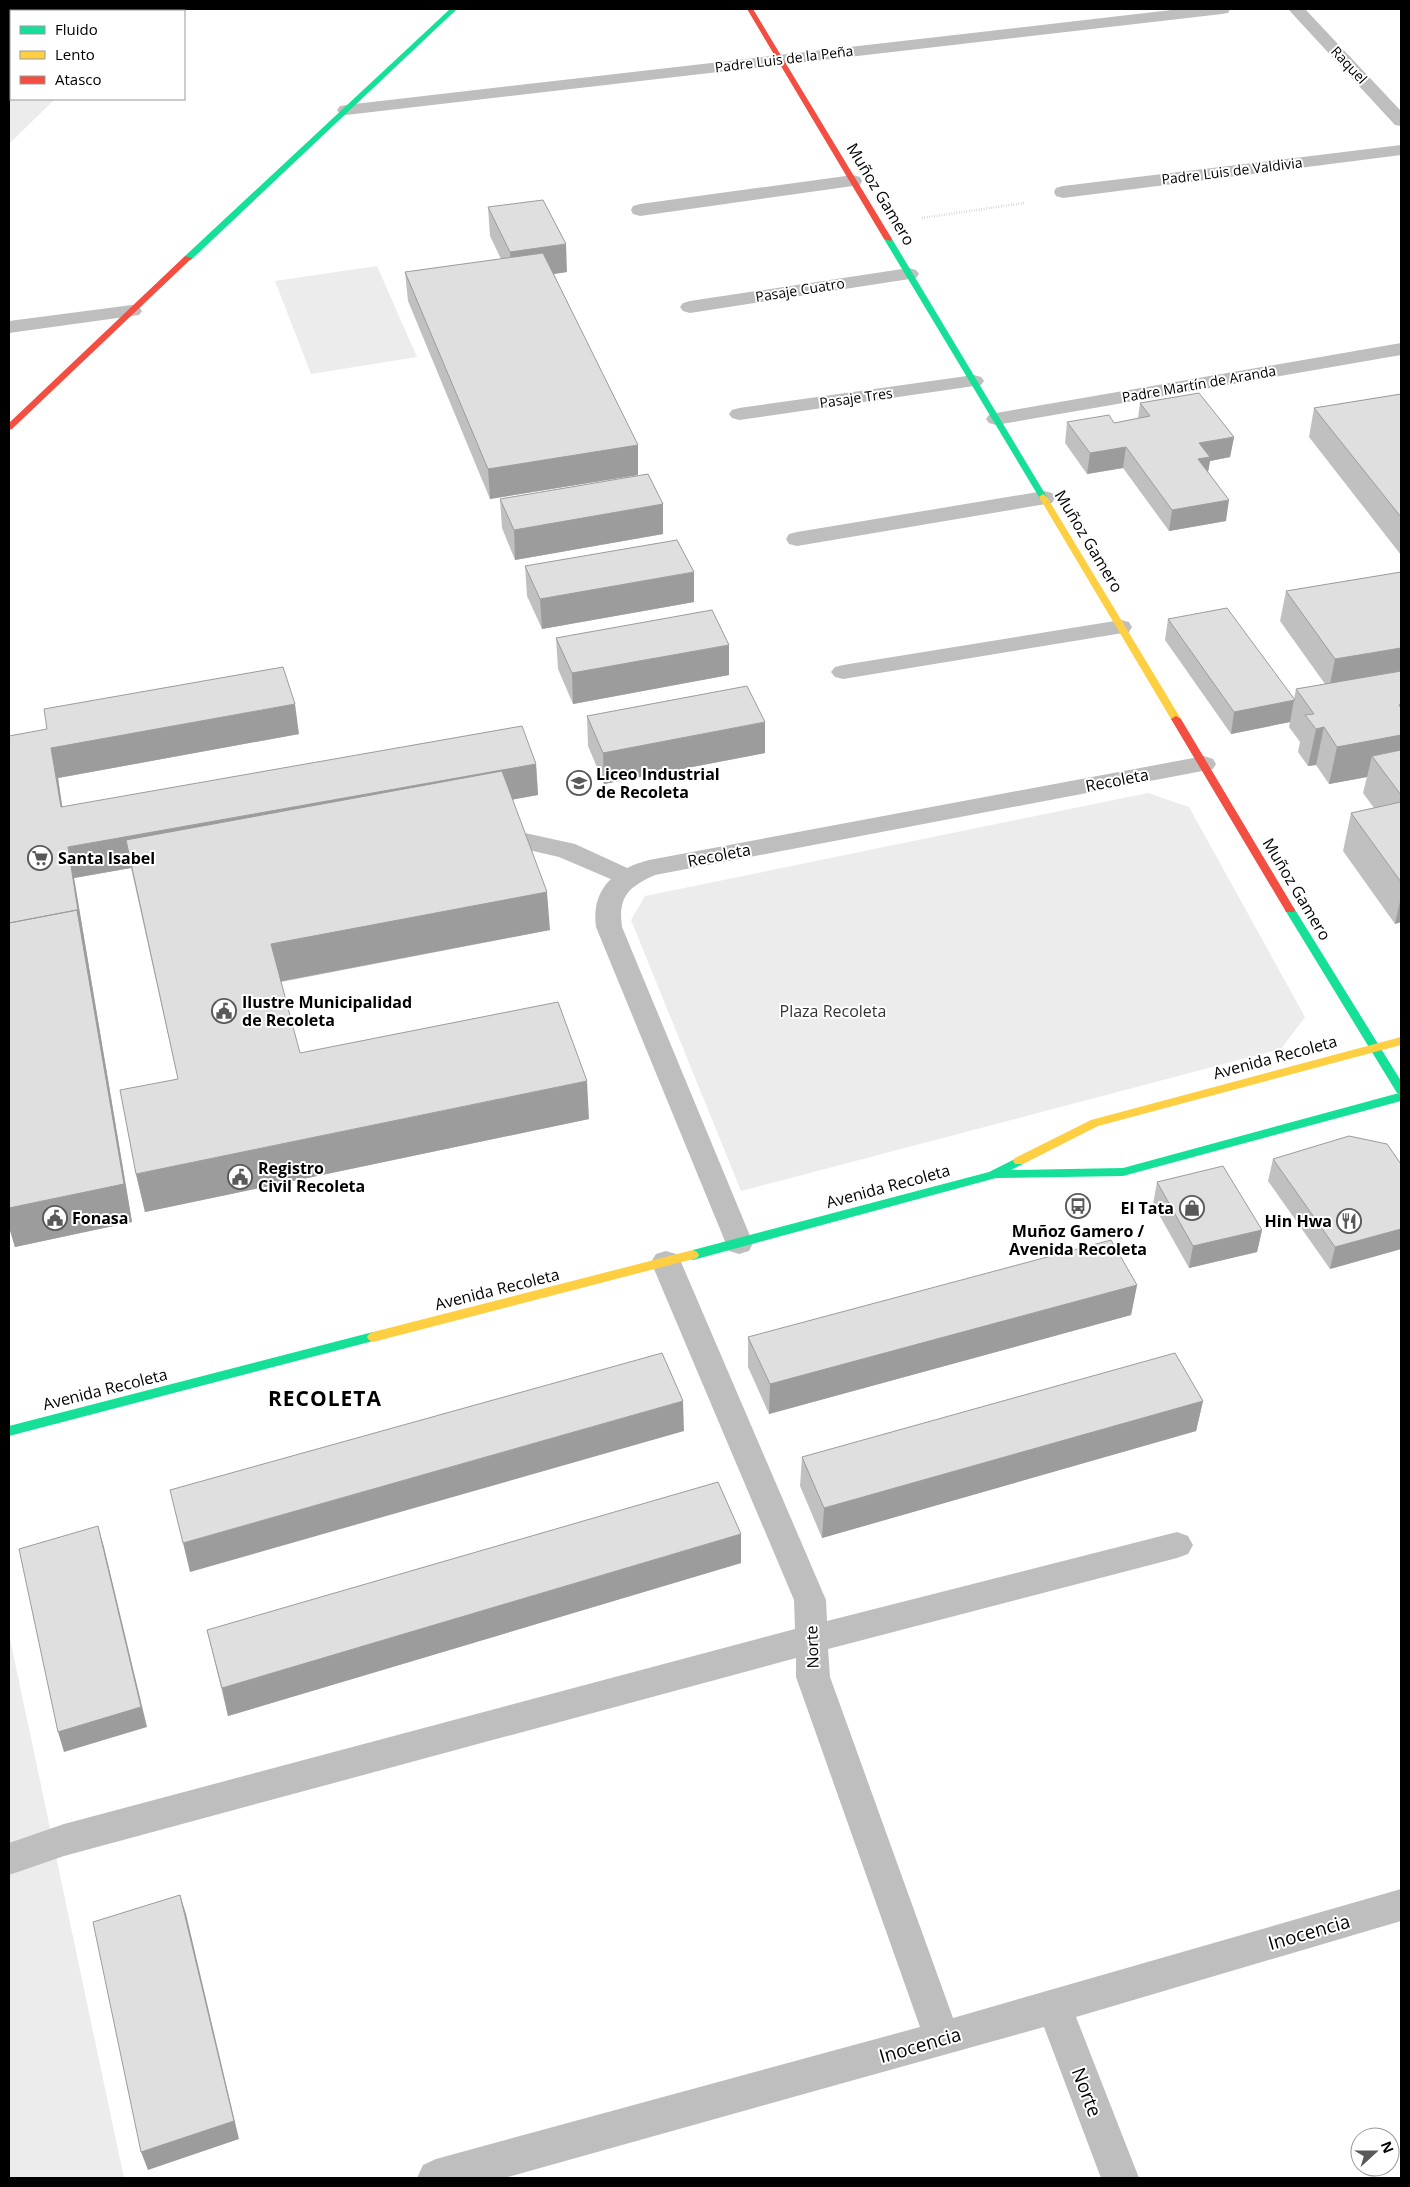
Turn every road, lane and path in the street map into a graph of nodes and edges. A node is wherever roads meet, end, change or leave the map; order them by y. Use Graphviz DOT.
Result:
graph roads {
  1 [pos="454,9"];
  2 [pos="750,9"];
  3 [pos="1222,9"];
  4 [pos="1296,9"];
  5 [pos="780,59"];
  6 [pos="346,110"];
  7 [pos="1401,121"];
  8 [pos="1401,150"];
  9 [pos="854,181"];
  10 [pos="1063,192"];
  11 [pos="640,210"];
  12 [pos="879,224"];
  13 [pos="909,274"];
  14 [pos="690,307"];
  15 [pos="132,310"];
  16 [pos="9,327"];
  17 [pos="1401,350"];
  18 [pos="974,381"];
  19 [pos="739,414"];
  20 [pos="996,419"];
  21 [pos="9,427"];
  22 [pos="1044,498"];
  23 [pos="797,538"];
  24 [pos="1121,627"];
  25 [pos="843,672"];
  26 [pos="1204,764"];
  27 [pos="516,839"];
  28 [pos="627,878"];
  29 [pos="1401,1041"];
  30 [pos="1375,1048"];
  31 [pos="1401,1090"];
  32 [pos="1401,1097"];
  33 [pos="992,1175"];
  34 [pos="739,1243"];
  35 [pos="666,1262"];
  36 [pos="9,1431"];
  37 [pos="1177,1545"];
  38 [pos="812,1639"];
  39 [pos="9,1859"];
  40 [pos="1401,1905"];
  41 [pos="1054,2006"];
  42 [pos="942,2039"];
  43 [pos="436,2178"];
  44 [pos="1120,2178"];
  1 -- 6 [label="main road"];
  2 -- 5 [label="main road, Muñoz Gamero"];
  3 -- 5 [label="street, Padre Luis de la Peña"];
  4 -- 7 [label="street, Raquel"];
  5 -- 6 [label="street, Padre Luis de la Peña"];
  5 -- 9 [label="main road, Muñoz Gamero"];
  6 -- 15 [label="main road"];
  8 -- 10 [label="street, Padre Luis de Valdivia"];
  9 -- 11 [label="street"];
  9 -- 12 [label="main road, Muñoz Gamero"];
  10 -- 12 [label="path"];
  12 -- 13 [label="main road, Muñoz Gamero"];
  13 -- 14 [label="street, Pasaje Cuatro"];
  13 -- 18 [label="main road, Muñoz Gamero"];
  15 -- 16 [label="street"];
  15 -- 21 [label="main road"];
  17 -- 20 [label="street, Padre Martín de Aranda"];
  18 -- 19 [label="street, Pasaje Tres"];
  18 -- 20 [label="main road, Muñoz Gamero"];
  20 -- 22 [label="main road, Muñoz Gamero"];
  22 -- 23 [label="street"];
  22 -- 24 [label="main road, Muñoz Gamero"];
  24 -- 25 [label="street"];
  24 -- 26 [label="main road, Muñoz Gamero"];
  26 -- 28 [label="street, Recoleta"];
  26 -- 30 [label="main road, Muñoz Gamero"];
  27 -- 28 [label="street"];
  28 -- 34 [label="street, Recoleta"];
  29 -- 30 [label="main road, Avenida Recoleta"];
  30 -- 31 [label="main road, Muñoz Gamero"];
  30 -- 33 [label="main road, Avenida Recoleta"];
  32 -- 33 [label="main road, Avenida Recoleta"];
  33 -- 34 [label="main road, Avenida Recoleta"];
  34 -- 35 [label="main road, Avenida Recoleta"];
  35 -- 36 [label="main road, Avenida Recoleta"];
  35 -- 38 [label="street, Norte"];
  37 -- 38 [label="street"];
  38 -- 39 [label="street"];
  38 -- 42 [label="street, Norte"];
  40 -- 41 [label="street, Inocencia"];
  41 -- 42 [label="street, Inocencia"];
  41 -- 44 [label="street, Norte"];
  42 -- 43 [label="street, Inocencia"];
}
